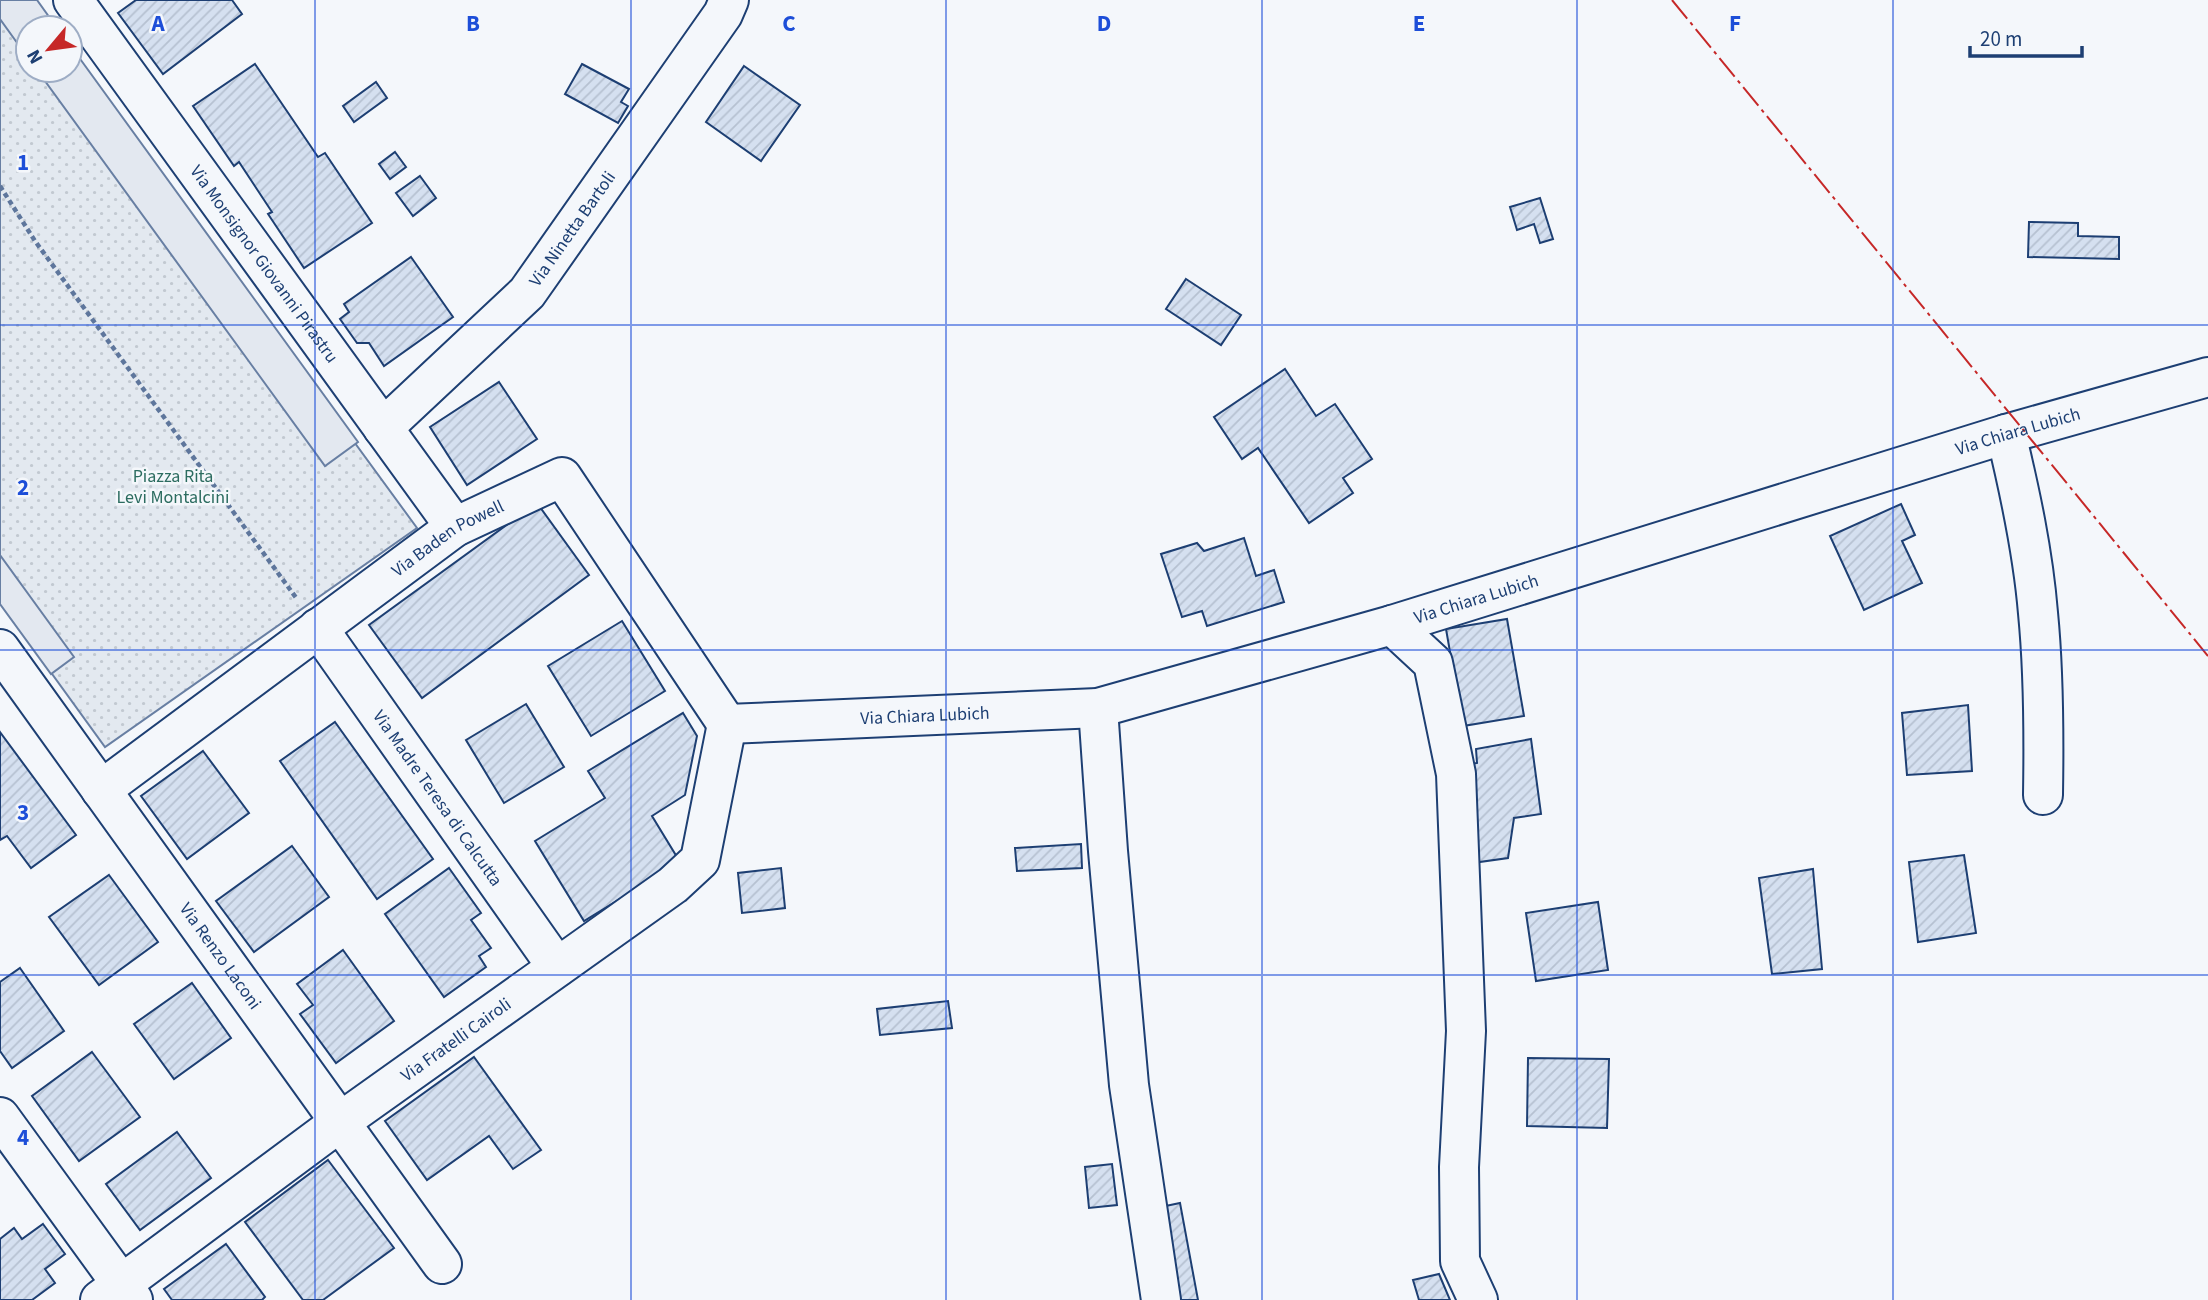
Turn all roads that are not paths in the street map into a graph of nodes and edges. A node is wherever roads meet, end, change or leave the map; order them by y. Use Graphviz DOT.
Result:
graph roads {
  1 [pos="73,0"];
  2 [pos="729,0"];
  3 [pos="2208,377"];
  4 [pos="383,428"];
  5 [pos="2006,434"];
  6 [pos="455,527"];
  7 [pos="1392,625"];
  8 [pos="318,628"];
  9 [pos="0,649"];
  10 [pos="1098,708"];
  11 [pos="727,724"];
  12 [pos="101,790"];
  13 [pos="2043,795"];
  14 [pos="557,967"];
  15 [pos="0,1117"];
  16 [pos="341,1122"];
  17 [pos="442,1264"];
  18 [pos="118,1295"];
  19 [pos="1161,1300"];
  20 [pos="1478,1300"];
  1 -- 4 [label="street, Via Monsignor Giovanni Pirastru"];
  2 -- 4 [label="street, Via Ninetta Bartoli"];
  3 -- 5 [label="street, Via Chiara Lubich"];
  4 -- 6 [label="street, Via Monsignor Giovanni Pirastru"];
  5 -- 7 [label="street, Via Chiara Lubich"];
  5 -- 13 [label="street"];
  6 -- 8 [label="street, Via Baden Powell"];
  6 -- 11 [label="street, Via Baden Powell"];
  7 -- 10 [label="street, Via Chiara Lubich"];
  7 -- 20 [label="street"];
  8 -- 12 [label="street, Via Baden Powell"];
  8 -- 14 [label="street, Via Madre Teresa di Calcutta"];
  9 -- 12 [label="street, Via Renzo Laconi"];
  10 -- 11 [label="street, Via Chiara Lubich"];
  10 -- 19 [label="street"];
  11 -- 14 [label="street, Via Fratelli Cairoli"];
  12 -- 16 [label="street, Via Renzo Laconi"];
  14 -- 16 [label="street, Via Fratelli Cairoli"];
  15 -- 18 [label="street"];
  16 -- 17 [label="street, Via Renzo Laconi"];
  16 -- 18 [label="street, Via Fratelli Cairoli"];
}
